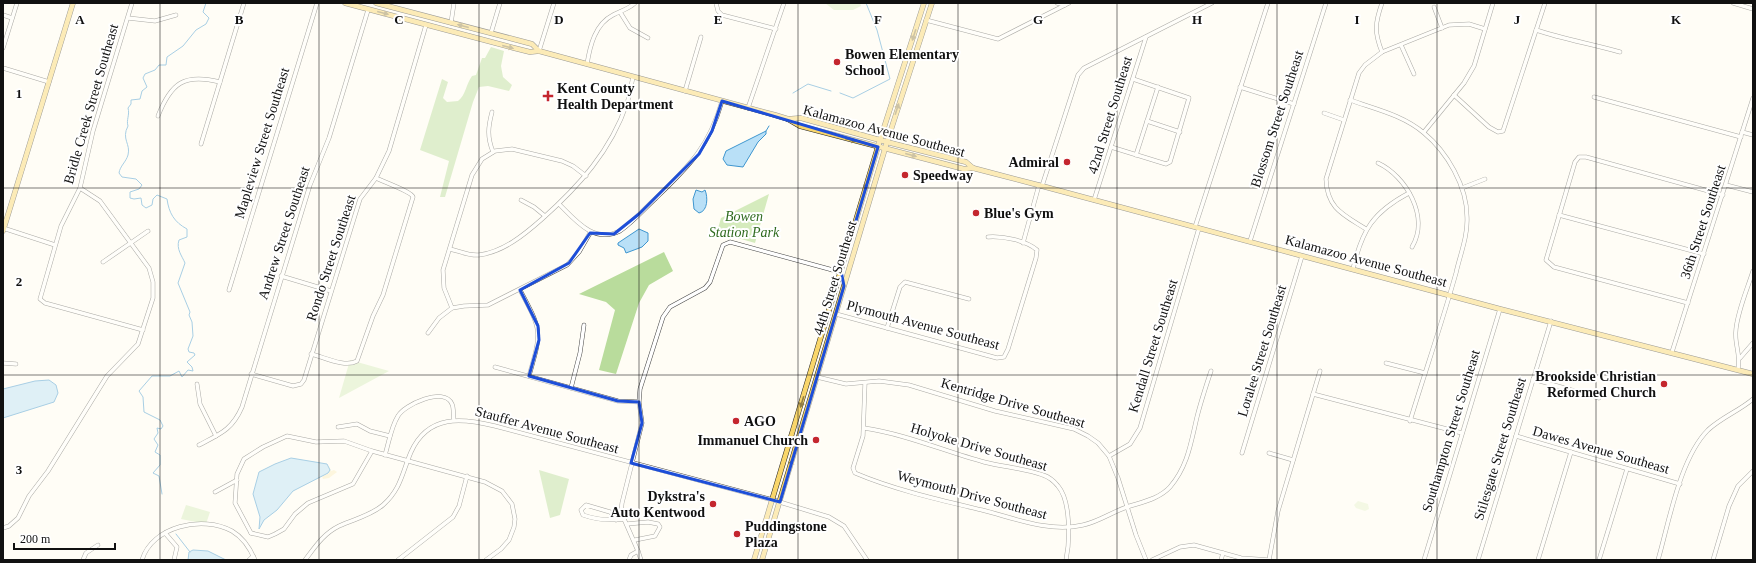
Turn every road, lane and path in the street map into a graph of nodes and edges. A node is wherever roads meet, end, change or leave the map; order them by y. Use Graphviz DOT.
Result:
graph roads {
  1 [pos="17,3"];
  2 [pos="73,3"];
  3 [pos="132,3"];
  4 [pos="244,3"];
  5 [pos="317,3"];
  6 [pos="345,3"];
  7 [pos="376,3"];
  8 [pos="454,3"];
  9 [pos="500,3"];
  10 [pos="554,3"];
  11 [pos="635,3"];
  12 [pos="716,3"];
  13 [pos="784,3"];
  14 [pos="924,3"];
  15 [pos="932,3"];
  16 [pos="1057,3"];
  17 [pos="1069,3"];
  18 [pos="1212,3"];
  19 [pos="1268,3"];
  20 [pos="1326,3"];
  21 [pos="1382,3"];
  22 [pos="1493,3"];
  23 [pos="1545,3"];
  24 [pos="1733,3"];
  25 [pos="1065,5"];
  26 [pos="1434,7"];
  27 [pos="922,9"];
  28 [pos="1753,9"];
  29 [pos="368,10"];
  30 [pos="406,11"];
  31 [pos="620,12"];
  32 [pos="3,15"];
  33 [pos="176,15"];
  34 [pos="12,18"];
  35 [pos="128,18"];
  36 [pos="926,20"];
  37 [pos="918,21"];
  38 [pos="418,22"];
  39 [pos="451,23"];
  40 [pos="426,25"];
  41 [pos="1442,28"];
  42 [pos="776,29"];
  43 [pos="1485,29"];
  44 [pos="1536,30"];
  45 [pos="922,32"];
  46 [pos="491,33"];
  47 [pos="1146,36"];
  48 [pos="702,37"];
  49 [pos="648,38"];
  50 [pos="1401,45"];
  51 [pos="3,48"];
  52 [pos="539,51"];
  53 [pos="1382,52"];
  54 [pos="1620,52"];
  55 [pos="587,64"];
  56 [pos="904,67"];
  57 [pos="3,68"];
  58 [pos="1414,74"];
  59 [pos="633,77"];
  60 [pos="908,77"];
  61 [pos="1132,79"];
  62 [pos="49,82"];
  63 [pos="220,82"];
  64 [pos="1158,87"];
  65 [pos="1240,87"];
  66 [pos="685,91"];
  67 [pos="1454,95"];
  68 [pos="1594,97"];
  69 [pos="1753,98"];
  70 [pos="722,100"];
  71 [pos="1350,100"];
  72 [pos="1294,104"];
  73 [pos="748,108"];
  74 [pos="492,112"];
  75 [pos="1324,114"];
  76 [pos="158,116"];
  77 [pos="788,119"];
  78 [pos="1344,120"];
  79 [pos="1147,121"];
  80 [pos="818,123"];
  81 [pos="806,128"];
  82 [pos="1180,132"];
  83 [pos="1424,132"];
  84 [pos="1742,132"];
  85 [pos="1753,135"];
  86 [pos="1741,137"];
  87 [pos="880,140"];
  88 [pos="887,142"];
  89 [pos="201,144"];
  90 [pos="878,146"];
  91 [pos="1111,147"];
  92 [pos="885,148"];
  93 [pos="493,152"];
  94 [pos="1136,155"];
  95 [pos="960,160"];
  96 [pos="1378,163"];
  97 [pos="949,165"];
  98 [pos="973,168"];
  99 [pos="586,176"];
  100 [pos="376,178"];
  101 [pos="1485,179"];
  102 [pos="1726,185"];
  103 [pos="1041,186"];
  104 [pos="80,188"];
  105 [pos="1462,188"];
  106 [pos="1753,192"];
  107 [pos="1409,193"];
  108 [pos="1723,195"];
  109 [pos="520,200"];
  110 [pos="1094,200"];
  111 [pos="559,204"];
  112 [pos="1559,215"];
  113 [pos="545,216"];
  114 [pos="1197,228"];
  115 [pos="3,229"];
  116 [pos="1366,229"];
  117 [pos="148,231"];
  118 [pos="590,232"];
  119 [pos="988,237"];
  120 [pos="1250,241"];
  121 [pos="131,243"];
  122 [pos="1023,243"];
  123 [pos="55,245"];
  124 [pos="1412,247"];
  125 [pos="450,249"];
  126 [pos="847,250"];
  127 [pos="1704,254"];
  128 [pos="1302,256"];
  129 [pos="103,262"];
  130 [pos="851,262"];
  131 [pos="1353,269"];
  132 [pos="1753,271"];
  133 [pos="840,272"];
  134 [pos="281,276"];
  135 [pos="844,286"];
  136 [pos="229,290"];
  137 [pos="520,290"];
  138 [pos="330,291"];
  139 [pos="1449,295"];
  140 [pos="969,299"];
  141 [pos="1688,303"];
  142 [pos="452,308"];
  143 [pos="1500,309"];
  144 [pos="836,314"];
  145 [pos="1551,322"];
  146 [pos="584,325"];
  147 [pos="887,328"];
  148 [pos="143,330"];
  149 [pos="428,333"];
  150 [pos="1753,343"];
  151 [pos="1672,352"];
  152 [pos="311,354"];
  153 [pos="1740,358"];
  154 [pos="3,363"];
  155 [pos="1386,363"];
  156 [pos="16,364"];
  157 [pos="813,365"];
  158 [pos="495,367"];
  159 [pos="1738,369"];
  160 [pos="1211,371"];
  161 [pos="1320,371"];
  162 [pos="1425,373"];
  163 [pos="251,374"];
  164 [pos="1753,374"];
  165 [pos="529,376"];
  166 [pos="817,377"];
  167 [pos="1533,378"];
  168 [pos="865,383"];
  169 [pos="197,384"];
  170 [pos="571,388"];
  171 [pos="1313,394"];
  172 [pos="1599,398"];
  173 [pos="1753,399"];
  174 [pos="639,402"];
  175 [pos="798,415"];
  176 [pos="454,420"];
  177 [pos="1410,421"];
  178 [pos="338,426"];
  179 [pos="864,428"];
  180 [pos="1462,433"];
  181 [pos="216,436"];
  182 [pos="390,436"];
  183 [pos="1516,436"];
  184 [pos="798,442"];
  185 [pos="199,445"];
  186 [pos="372,451"];
  187 [pos="1570,452"];
  188 [pos="1242,453"];
  189 [pos="1269,453"];
  190 [pos="385,455"];
  191 [pos="1109,456"];
  192 [pos="1293,460"];
  193 [pos="408,461"];
  194 [pos="631,463"];
  195 [pos="1627,469"];
  196 [pos="1753,471"];
  197 [pos="467,476"];
  198 [pos="237,480"];
  199 [pos="1680,484"];
  200 [pos="215,492"];
  201 [pos="773,500"];
  202 [pos="780,502"];
  203 [pos="1126,507"];
  204 [pos="624,519"];
  205 [pos="616,520"];
  206 [pos="627,524"];
  207 [pos="1068,527"];
  208 [pos="3,528"];
  209 [pos="165,533"];
  210 [pos="250,533"];
  211 [pos="635,540"];
  212 [pos="245,542"];
  213 [pos="98,545"];
  214 [pos="638,551"];
  215 [pos="1223,553"];
  216 [pos="254,558"];
  217 [pos="490,559"];
  218 [pos="83,560"];
  219 [pos="142,560"];
  220 [pos="174,560"];
  221 [pos="248,560"];
  222 [pos="305,560"];
  223 [pos="398,560"];
  224 [pos="629,560"];
  225 [pos="641,560"];
  226 [pos="754,560"];
  227 [pos="762,560"];
  228 [pos="867,560"];
  229 [pos="1066,560"];
  230 [pos="1146,560"];
  231 [pos="1152,560"];
  232 [pos="1220,560"];
  233 [pos="1269,560"];
  234 [pos="1424,560"];
  235 [pos="1478,560"];
  236 [pos="1538,560"];
  237 [pos="1599,560"];
  238 [pos="1658,560"];
  239 [pos="1713,560"];
  1 -- 34 [label="street"];
  2 -- 62 [label="main road"];
  3 -- 35 [label="street, Bridle Creek Street Southeast"];
  4 -- 63 [label="street"];
  5 -- 136 [label="street, Mapleview Street Southeast"];
  6 -- 29 [label="main road, Kalamazoo Avenue Southeast"];
  7 -- 30 [label="main road, Kalamazoo Avenue Southeast"];
  8 -- 39 [label="street"];
  9 -- 46 [label="street"];
  10 -- 52 [label="street"];
  11 -- 31 [label="street"];
  12 -- 42 [label="street"];
  13 -- 42 [label="street"];
  14 -- 27 [label="main road, 44th Street Southeast"];
  15 -- 36 [label="main road, 44th Street Southeast"];
  16 -- 25 [label="street"];
  17 -- 25 [label="street"];
  18 -- 47 [label="street"];
  19 -- 65 [label="street, Kendall Street Southeast"];
  20 -- 72 [label="street, Blossom Street Southeast"];
  21 -- 53 [label="street"];
  22 -- 43 [label="street"];
  23 -- 44 [label="street"];
  24 -- 28 [label="street"];
  25 -- 36 [label="street"];
  26 -- 41 [label="street"];
  27 -- 36 [label="main road"];
  27 -- 37 [label="main road, 44th Street Southeast"];
  29 -- 30 [label="main road"];
  29 -- 38 [label="main road, Kalamazoo Avenue Southeast, one-way"];
  29 -- 134 [label="street, Andrew Street Southeast"];
  30 -- 39 [label="main road, Kalamazoo Avenue Southeast"];
  31 -- 49 [label="street"];
  31 -- 55 [label="street"];
  32 -- 34 [label="street"];
  33 -- 35 [label="street"];
  34 -- 51 [label="street"];
  35 -- 104 [label="street, Bridle Creek Street Southeast"];
  36 -- 45 [label="main road, 44th Street Southeast"];
  37 -- 45 [label="main road"];
  37 -- 56 [label="main road, 44th Street Southeast, one-way"];
  38 -- 39 [label="main road"];
  38 -- 40 [label="main road, Kalamazoo Avenue Southeast"];
  46 -- 39 [label="main road, Kalamazoo Avenue Southeast, one-way"];
  40 -- 52 [label="main road, Kalamazoo Avenue Southeast, one-way"];
  40 -- 100 [label="street, Rondo Street Southeast"];
  41 -- 43 [label="street"];
  41 -- 50 [label="street"];
  42 -- 73 [label="street"];
  43 -- 67 [label="street"];
  44 -- 54 [label="street"];
  44 -- 67 [label="street"];
  45 -- 60 [label="main road, 44th Street Southeast"];
  46 -- 52 [label="main road, Kalamazoo Avenue Southeast"];
  47 -- 61 [label="street, 42nd Street Southeast"];
  47 -- 103 [label="street"];
  48 -- 66 [label="street"];
  50 -- 53 [label="street"];
  50 -- 58 [label="street"];
  52 -- 55 [label="main road, Kalamazoo Avenue Southeast"];
  53 -- 71 [label="street"];
  55 -- 59 [label="main road, Kalamazoo Avenue Southeast"];
  56 -- 60 [label="main road"];
  56 -- 87 [label="main road, 44th Street Southeast"];
  57 -- 62 [label="street"];
  59 -- 66 [label="main road, Kalamazoo Avenue Southeast"];
  59 -- 99 [label="street"];
  88 -- 60 [label="main road, 44th Street Southeast, one-way"];
  61 -- 64 [label="street"];
  61 -- 91 [label="street, 42nd Street Southeast"];
  62 -- 115 [label="main road"];
  63 -- 76 [label="street"];
  63 -- 89 [label="street"];
  64 -- 79 [label="street"];
  64 -- 82 [label="street"];
  65 -- 72 [label="street"];
  65 -- 114 [label="street, Kendall Street Southeast"];
  66 -- 70 [label="main road, Kalamazoo Avenue Southeast"];
  67 -- 83 [label="street"];
  68 -- 86 [label="street"];
  69 -- 84 [label="street, 36th Street Southeast"];
  70 -- 73 [label="main road, Kalamazoo Avenue Southeast"];
  70 -- 118 [label="street"];
  71 -- 78 [label="street"];
  71 -- 83 [label="street"];
  72 -- 120 [label="street, Blossom Street Southeast"];
  73 -- 77 [label="main road, Kalamazoo Avenue Southeast"];
  74 -- 93 [label="street"];
  75 -- 78 [label="street"];
  77 -- 80 [label="main road, Kalamazoo Avenue Southeast"];
  77 -- 81 [label="main road, Kalamazoo Avenue Southeast"];
  78 -- 116 [label="street"];
  79 -- 82 [label="street"];
  79 -- 94 [label="street"];
  80 -- 81 [label="main road"];
  80 -- 87 [label="main road, Kalamazoo Avenue Southeast"];
  81 -- 90 [label="main road, Kalamazoo Avenue Southeast, one-way"];
  82 -- 94 [label="street"];
  83 -- 105 [label="street"];
  84 -- 85 [label="street"];
  84 -- 86 [label="street, 36th Street Southeast"];
  86 -- 102 [label="street, 36th Street Southeast"];
  87 -- 88 [label="main road, Kalamazoo Avenue Southeast"];
  87 -- 90 [label="main road, 44th Street Southeast"];
  88 -- 92 [label="main road, 44th Street Southeast"];
  88 -- 95 [label="main road, Kalamazoo Avenue Southeast"];
  90 -- 92 [label="main road, Kalamazoo Avenue Southeast"];
  90 -- 126 [label="main road, 44th Street Southeast, one-way"];
  91 -- 94 [label="street"];
  91 -- 110 [label="street, 42nd Street Southeast"];
  92 -- 97 [label="main road, Kalamazoo Avenue Southeast, one-way"];
  92 -- 130 [label="main road, 44th Street Southeast"];
  93 -- 99 [label="street"];
  93 -- 125 [label="street"];
  95 -- 97 [label="main road"];
  95 -- 98 [label="main road, Kalamazoo Avenue Southeast"];
  96 -- 107 [label="street"];
  97 -- 98 [label="main road, Kalamazoo Avenue Southeast"];
  98 -- 103 [label="main road, Kalamazoo Avenue Southeast"];
  99 -- 111 [label="street"];
  100 -- 138 [label="street, Rondo Street Southeast"];
  100 -- 152 [label="street"];
  101 -- 105 [label="street"];
  102 -- 106 [label="street"];
  102 -- 108 [label="street, 36th Street Southeast"];
  103 -- 110 [label="main road, Kalamazoo Avenue Southeast"];
  103 -- 122 [label="street"];
  104 -- 121 [label="street"];
  104 -- 123 [label="street, Bridle Creek Street Southeast"];
  105 -- 139 [label="street"];
  107 -- 116 [label="street"];
  107 -- 124 [label="street"];
  108 -- 112 [label="street"];
  108 -- 127 [label="street, 36th Street Southeast"];
  109 -- 113 [label="street"];
  110 -- 114 [label="main road, Kalamazoo Avenue Southeast"];
  111 -- 113 [label="street"];
  111 -- 118 [label="street"];
  112 -- 127 [label="street"];
  112 -- 141 [label="street"];
  113 -- 125 [label="street"];
  114 -- 120 [label="main road, Kalamazoo Avenue Southeast"];
  114 -- 191 [label="street, Kendall Street Southeast"];
  115 -- 123 [label="street"];
  116 -- 131 [label="street"];
  117 -- 121 [label="street"];
  118 -- 137 [label="street"];
  119 -- 122 [label="street"];
  120 -- 128 [label="main road, Kalamazoo Avenue Southeast"];
  121 -- 129 [label="street"];
  121 -- 148 [label="street"];
  122 -- 147 [label="street, Plymouth Avenue Southeast"];
  123 -- 148 [label="street, Bridle Creek Street Southeast"];
  125 -- 142 [label="street"];
  126 -- 130 [label="main road"];
  126 -- 133 [label="main road, 44th Street Southeast"];
  127 -- 141 [label="street, 36th Street Southeast"];
  128 -- 131 [label="main road, Kalamazoo Avenue Southeast"];
  128 -- 188 [label="street, Loralee Street Southeast"];
  130 -- 135 [label="main road, 44th Street Southeast"];
  131 -- 139 [label="main road, Kalamazoo Avenue Southeast"];
  132 -- 153 [label="street"];
  133 -- 135 [label="main road"];
  133 -- 157 [label="main road, 44th Street Southeast"];
  133 -- 174 [label="street"];
  134 -- 138 [label="street"];
  134 -- 163 [label="street, Andrew Street Southeast"];
  135 -- 144 [label="main road, 44th Street Southeast"];
  137 -- 142 [label="street"];
  137 -- 165 [label="street"];
  138 -- 152 [label="street, Rondo Street Southeast"];
  139 -- 143 [label="main road, Kalamazoo Avenue Southeast"];
  139 -- 162 [label="street"];
  140 -- 147 [label="street"];
  141 -- 151 [label="street, 36th Street Southeast"];
  142 -- 149 [label="street"];
  143 -- 145 [label="main road, Kalamazoo Avenue Southeast"];
  143 -- 180 [label="street, Southampton Street Southeast"];
  144 -- 147 [label="street, Plymouth Avenue Southeast"];
  144 -- 166 [label="main road, 44th Street Southeast"];
  145 -- 151 [label="main road, Kalamazoo Avenue Southeast"];
  145 -- 167 [label="street, Stilesgate Street Southeast"];
  146 -- 170 [label="street"];
  148 -- 208 [label="street"];
  150 -- 153 [label="street"];
  151 -- 159 [label="main road, Kalamazoo Avenue Southeast"];
  152 -- 163 [label="street, Rondo Street Southeast"];
  153 -- 159 [label="street"];
  154 -- 156 [label="street"];
  155 -- 162 [label="street"];
  157 -- 166 [label="main road"];
  157 -- 175 [label="main road, 44th Street Southeast, one-way"];
  158 -- 165 [label="street"];
  159 -- 164 [label="main road, Kalamazoo Avenue Southeast"];
  160 -- 203 [label="street, Weymouth Drive Southeast"];
  161 -- 171 [label="street"];
  162 -- 177 [label="street"];
  163 -- 181 [label="street, Andrew Street Southeast"];
  165 -- 170 [label="street"];
  166 -- 168 [label="street, Kentridge Drive Southeast"];
  166 -- 184 [label="main road, 44th Street Southeast"];
  167 -- 172 [label="street"];
  167 -- 183 [label="street, Stilesgate Street Southeast"];
  168 -- 179 [label="street"];
  168 -- 191 [label="street, Kentridge Drive Southeast"];
  169 -- 181 [label="street"];
  170 -- 174 [label="street"];
  171 -- 177 [label="street"];
  171 -- 192 [label="street"];
  173 -- 199 [label="street"];
  174 -- 194 [label="street"];
  175 -- 184 [label="main road"];
  175 -- 201 [label="main road, 44th Street Southeast"];
  176 -- 182 [label="street"];
  176 -- 193 [label="street, Stauffer Avenue Southeast"];
  176 -- 194 [label="street, Stauffer Avenue Southeast"];
  177 -- 180 [label="street"];
  178 -- 182 [label="street"];
  179 -- 207 [label="street, Holyoke Drive Southeast"];
  179 -- 207 [label="street, Weymouth Drive Southeast"];
  180 -- 234 [label="street, Southampton Street Southeast"];
  181 -- 185 [label="street, Andrew Street Southeast"];
  182 -- 190 [label="street"];
  183 -- 187 [label="street, Dawes Avenue Southeast"];
  183 -- 235 [label="street, Stilesgate Street Southeast"];
  202 -- 184 [label="main road, 44th Street Southeast, one-way"];
  186 -- 190 [label="street"];
  186 -- 198 [label="street"];
  186 -- 210 [label="street"];
  187 -- 195 [label="street, Dawes Avenue Southeast"];
  187 -- 236 [label="street"];
  189 -- 192 [label="street"];
  190 -- 193 [label="street"];
  191 -- 203 [label="street, Kentridge Drive Southeast"];
  192 -- 233 [label="street"];
  193 -- 197 [label="street"];
  193 -- 222 [label="street, Stauffer Avenue Southeast"];
  194 -- 201 [label="street, Stauffer Avenue Southeast"];
  194 -- 204 [label="street"];
  195 -- 199 [label="street, Dawes Avenue Southeast"];
  195 -- 237 [label="street"];
  196 -- 239 [label="street"];
  197 -- 217 [label="street"];
  197 -- 223 [label="street"];
  198 -- 200 [label="street"];
  198 -- 210 [label="street"];
  199 -- 238 [label="street"];
  201 -- 202 [label="street, Stauffer Avenue Southeast"];
  201 -- 226 [label="main road, 44th Street Southeast"];
  202 -- 227 [label="main road, 44th Street Southeast"];
  202 -- 228 [label="street, Stauffer Avenue Southeast"];
  203 -- 207 [label="street, Weymouth Drive Southeast"];
  203 -- 230 [label="street, Kentridge Drive Southeast"];
  204 -- 205 [label="street"];
  204 -- 206 [label="street"];
  205 -- 205 [label="street"];
  206 -- 211 [label="street"];
  206 -- 211 [label="street"];
  207 -- 229 [label="street, Holyoke Drive Southeast"];
  209 -- 212 [label="street"];
  209 -- 219 [label="street"];
  209 -- 220 [label="street"];
  210 -- 212 [label="street"];
  211 -- 214 [label="street"];
  212 -- 216 [label="street"];
  213 -- 218 [label="street"];
  214 -- 224 [label="street"];
  214 -- 225 [label="street"];
  215 -- 231 [label="street"];
  215 -- 232 [label="street"];
  215 -- 233 [label="street"];
  216 -- 221 [label="street"];
}
